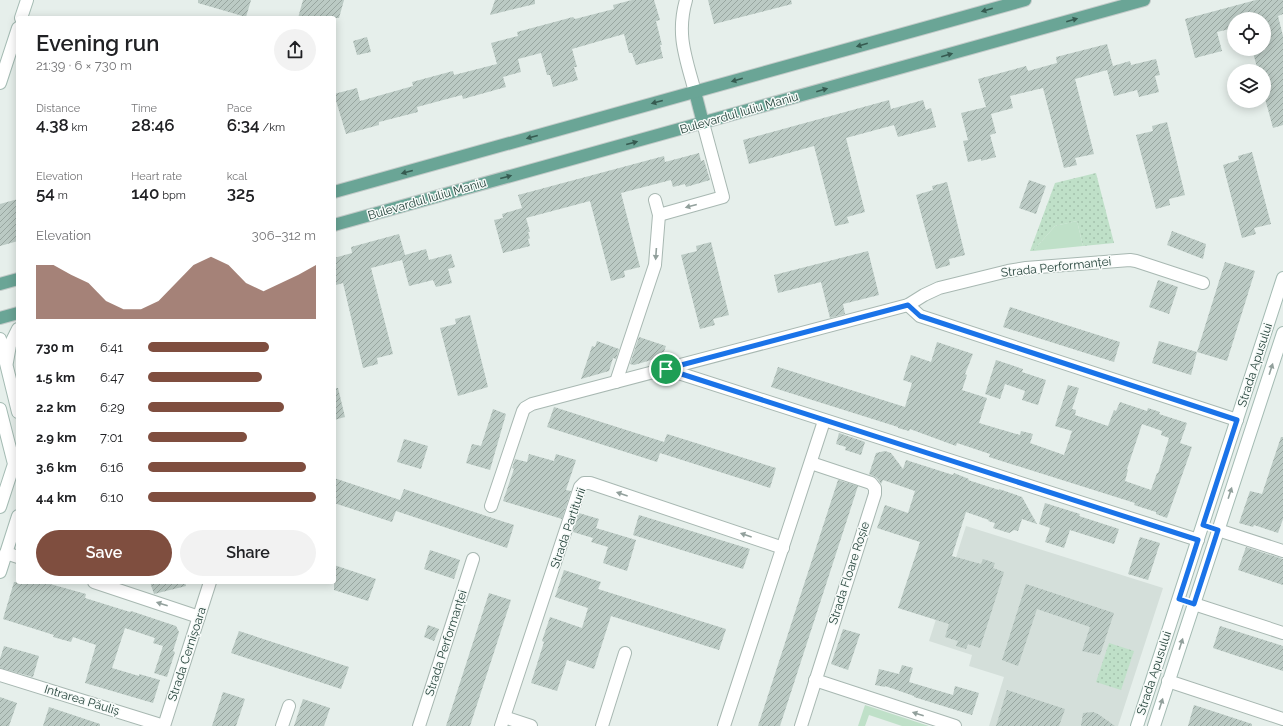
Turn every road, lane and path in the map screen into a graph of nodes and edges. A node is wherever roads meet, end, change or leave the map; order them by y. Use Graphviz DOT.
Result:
graph roads {
  1 [pos="27,0"];
  2 [pos="686,0"];
  3 [pos="1024,0"];
  4 [pos="1144,0"];
  5 [pos="22,16"];
  6 [pos="16,32"];
  7 [pos="4,56"];
  8 [pos="0,83"];
  9 [pos="695,92"];
  10 [pos="703,123"];
  11 [pos="336,191"];
  12 [pos="655,200"];
  13 [pos="658,215"];
  14 [pos="336,224"];
  15 [pos="1283,278"];
  16 [pos="16,280"];
  17 [pos="1203,283"];
  18 [pos="0,284"];
  19 [pos="908,305"];
  20 [pos="16,314"];
  21 [pos="0,318"];
  22 [pos="16,332"];
  23 [pos="1283,333"];
  24 [pos="0,339"];
  25 [pos="3,367"];
  26 [pos="666,369"];
  27 [pos="616,382"];
  28 [pos="16,406"];
  29 [pos="0,409"];
  30 [pos="1237,420"];
  31 [pos="824,421"];
  32 [pos="810,463"];
  33 [pos="16,464"];
  34 [pos="491,506"];
  35 [pos="0,507"];
  36 [pos="16,522"];
  37 [pos="1203,525"];
  38 [pos="1218,530"];
  39 [pos="1198,540"];
  40 [pos="783,548"];
  41 [pos="1283,551"];
  42 [pos="6,553"];
  43 [pos="16,556"];
  44 [pos="473,559"];
  45 [pos="0,572"];
  46 [pos="100,584"];
  47 [pos="209,584"];
  48 [pos="1179,599"];
  49 [pos="1194,604"];
  50 [pos="199,616"];
  51 [pos="1283,633"];
  52 [pos="625,653"];
  53 [pos="0,675"];
  54 [pos="815,680"];
  55 [pos="1168,681"];
  56 [pos="289,706"];
  57 [pos="1283,719"];
  58 [pos="503,722"];
  59 [pos="164,726"];
  60 [pos="282,726"];
  61 [pos="419,726"];
  62 [pos="531,726"];
  63 [pos="602,726"];
  64 [pos="724,726"];
  65 [pos="801,726"];
  66 [pos="955,726"];
  67 [pos="1137,726"];
  68 [pos="1154,726"];
  1 -- 5 [label="street"];
  2 -- 9 [label="street"];
  3 -- 9 [label="main road, one-way"];
  10 -- 4 [label="main road, Bulevardul Iuliu Maniu, one-way"];
  6 -- 7 [label="street"];
  7 -- 8 [label="street"];
  9 -- 10 [label="main road"];
  9 -- 11 [label="main road, one-way"];
  10 -- 13 [label="street, one-way"];
  14 -- 10 [label="main road, Bulevardul Iuliu Maniu, one-way"];
  12 -- 13 [label="street"];
  13 -- 27 [label="street, one-way"];
  15 -- 30 [label="street, Strada Apusului"];
  16 -- 18 [label="main road"];
  17 -- 19 [label="street, Strada Performanței"];
  19 -- 26 [label="street, Strada Performanței"];
  19 -- 30 [label="street"];
  20 -- 21 [label="main road"];
  22 -- 25 [label="street"];
  38 -- 23 [label="street, Strada Apusului, one-way"];
  24 -- 25 [label="street"];
  25 -- 28 [label="street"];
  26 -- 27 [label="street, Strada Performanței"];
  26 -- 31 [label="street"];
  27 -- 34 [label="street, Strada Performanței"];
  29 -- 33 [label="street"];
  30 -- 37 [label="street, Strada Apusului"];
  31 -- 32 [label="street"];
  31 -- 39 [label="street"];
  32 -- 40 [label="street"];
  32 -- 54 [label="street, Strada Floare Roșie"];
  33 -- 35 [label="street"];
  36 -- 42 [label="street"];
  37 -- 38 [label="street"];
  37 -- 39 [label="street, Strada Apusului"];
  38 -- 41 [label="street"];
  38 -- 49 [label="street, Strada Apusului"];
  39 -- 48 [label="street, Strada Apusului"];
  40 -- 58 [label="street, Strada Partiturii, one-way"];
  40 -- 64 [label="street"];
  42 -- 43 [label="street"];
  42 -- 45 [label="street"];
  44 -- 61 [label="street, Strada Performanței"];
  50 -- 46 [label="street, one-way"];
  47 -- 50 [label="street, Strada Cernișoara"];
  48 -- 49 [label="street"];
  48 -- 67 [label="street, Strada Apusului"];
  49 -- 51 [label="street"];
  55 -- 49 [label="street, Strada Apusului, one-way"];
  50 -- 59 [label="street, Strada Cernișoara"];
  52 -- 63 [label="street"];
  53 -- 59 [label="street, Intrarea Păuliș"];
  54 -- 65 [label="street, Strada Floare Roșie"];
  66 -- 54 [label="street, one-way"];
  55 -- 57 [label="street"];
  68 -- 55 [label="street, Strada Apusului, one-way"];
  56 -- 60 [label="street"];
  58 -- 62 [label="street"];
}
